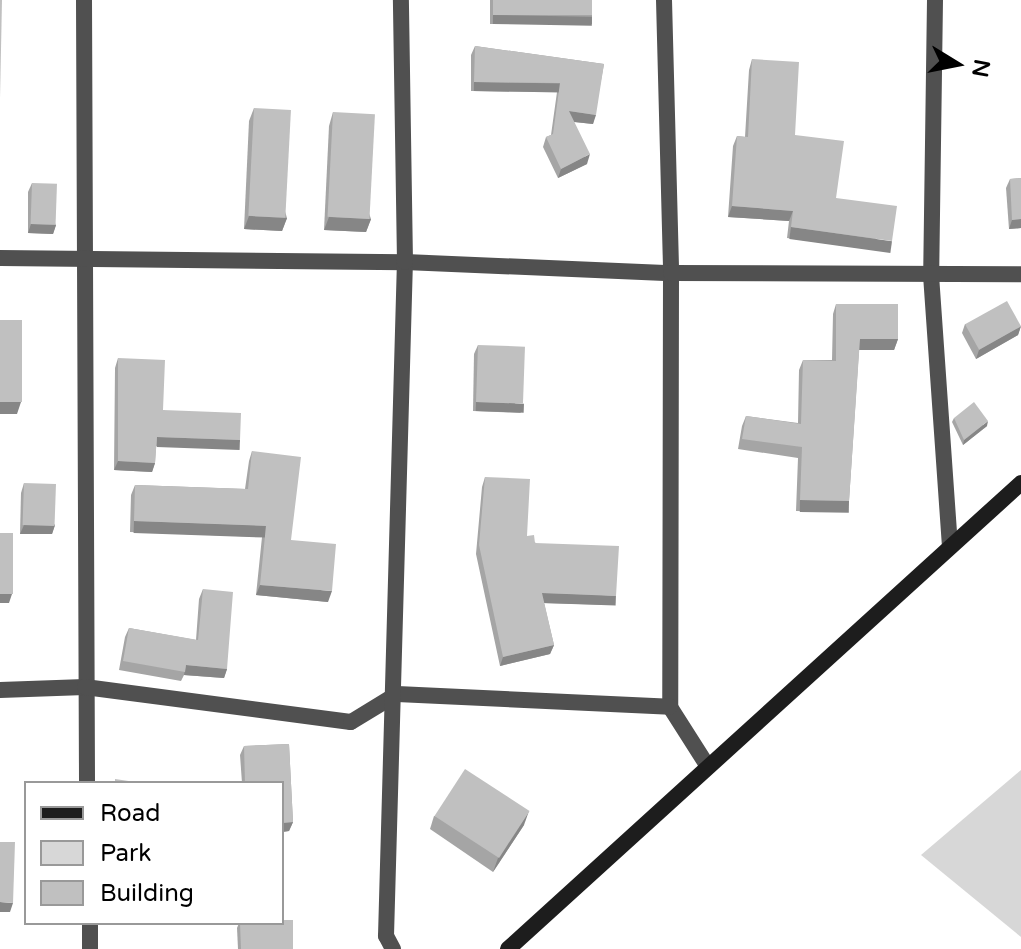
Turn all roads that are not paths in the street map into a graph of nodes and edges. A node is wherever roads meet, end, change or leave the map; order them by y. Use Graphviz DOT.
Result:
graph roads {
  1 [pos="84,0"];
  2 [pos="401,0"];
  3 [pos="664,0"];
  4 [pos="935,0"];
  5 [pos="0,258"];
  6 [pos="85,259"];
  7 [pos="405,262"];
  8 [pos="671,273"];
  9 [pos="1021,274"];
  10 [pos="931,275"];
  11 [pos="1021,483"];
  12 [pos="950,546"];
  13 [pos="85,687"];
  14 [pos="0,690"];
  15 [pos="397,694"];
  16 [pos="670,707"];
  17 [pos="707,765"];
  18 [pos="87,781"];
  19 [pos="90,925"];
  20 [pos="90,949"];
  21 [pos="393,949"];
  22 [pos="508,949"];
  1 -- 6 [label="street"];
  2 -- 7 [label="street"];
  3 -- 8 [label="street"];
  4 -- 10 [label="street"];
  5 -- 6 [label="street"];
  6 -- 7 [label="street"];
  6 -- 13 [label="street"];
  7 -- 8 [label="street"];
  7 -- 15 [label="street"];
  8 -- 10 [label="street"];
  8 -- 16 [label="street"];
  9 -- 10 [label="street"];
  10 -- 12 [label="street"];
  11 -- 12 [label="main road"];
  12 -- 17 [label="main road"];
  13 -- 14 [label="street"];
  13 -- 15 [label="street"];
  13 -- 18 [label="street"];
  15 -- 16 [label="street"];
  15 -- 21 [label="street"];
  16 -- 17 [label="street"];
  17 -- 22 [label="main road"];
  19 -- 20 [label="street"];
}
